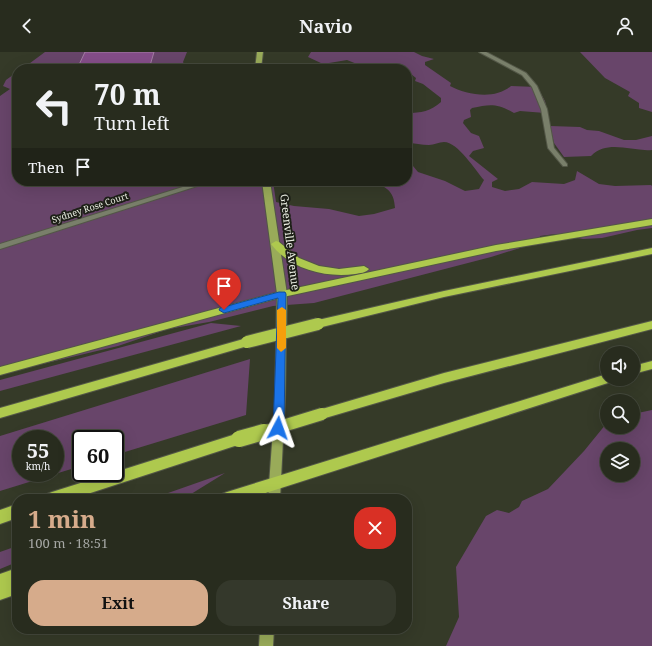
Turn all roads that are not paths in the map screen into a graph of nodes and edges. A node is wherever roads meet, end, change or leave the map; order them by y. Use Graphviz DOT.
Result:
graph roads {
  1 [pos="260,52"];
  2 [pos="482,52"];
  3 [pos="259,64"];
  4 [pos="565,165"];
  5 [pos="193,186"];
  6 [pos="267,186"];
  7 [pos="652,222"];
  8 [pos="276,244"];
  9 [pos="0,247"];
  10 [pos="652,251"];
  11 [pos="442,260"];
  12 [pos="282,294"];
  13 [pos="652,325"];
  14 [pos="652,364"];
  15 [pos="640,368"];
  16 [pos="0,371"];
  17 [pos="600,381"];
  18 [pos="0,413"];
  19 [pos="275,482"];
  20 [pos="68,494"];
  21 [pos="241,494"];
  22 [pos="274,494"];
  23 [pos="12,513"];
  24 [pos="0,517"];
  25 [pos="12,578"];
  26 [pos="0,582"];
  27 [pos="12,588"];
  28 [pos="0,592"];
  29 [pos="267,634"];
  30 [pos="266,646"];
  1 -- 3 [label="main road"];
  2 -- 4 [label="street"];
  5 -- 9 [label="street, Sydney Rose Court"];
  6 -- 8 [label="main road, Greenville Avenue"];
  7 -- 11 [label="highway"];
  8 -- 11 [label="highway"];
  8 -- 12 [label="main road, Greenville Avenue"];
  10 -- 18 [label="highway, bridge"];
  11 -- 12 [label="highway"];
  12 -- 16 [label="highway"];
  12 -- 19 [label="main road, Greenville Avenue"];
  13 -- 20 [label="highway, bridge"];
  14 -- 15 [label="highway"];
  17 -- 19 [label="highway"];
  19 -- 21 [label="highway"];
  19 -- 22 [label="main road, Greenville Avenue"];
  23 -- 24 [label="highway"];
  25 -- 26 [label="highway"];
  27 -- 28 [label="highway"];
  29 -- 30 [label="main road"];
}
